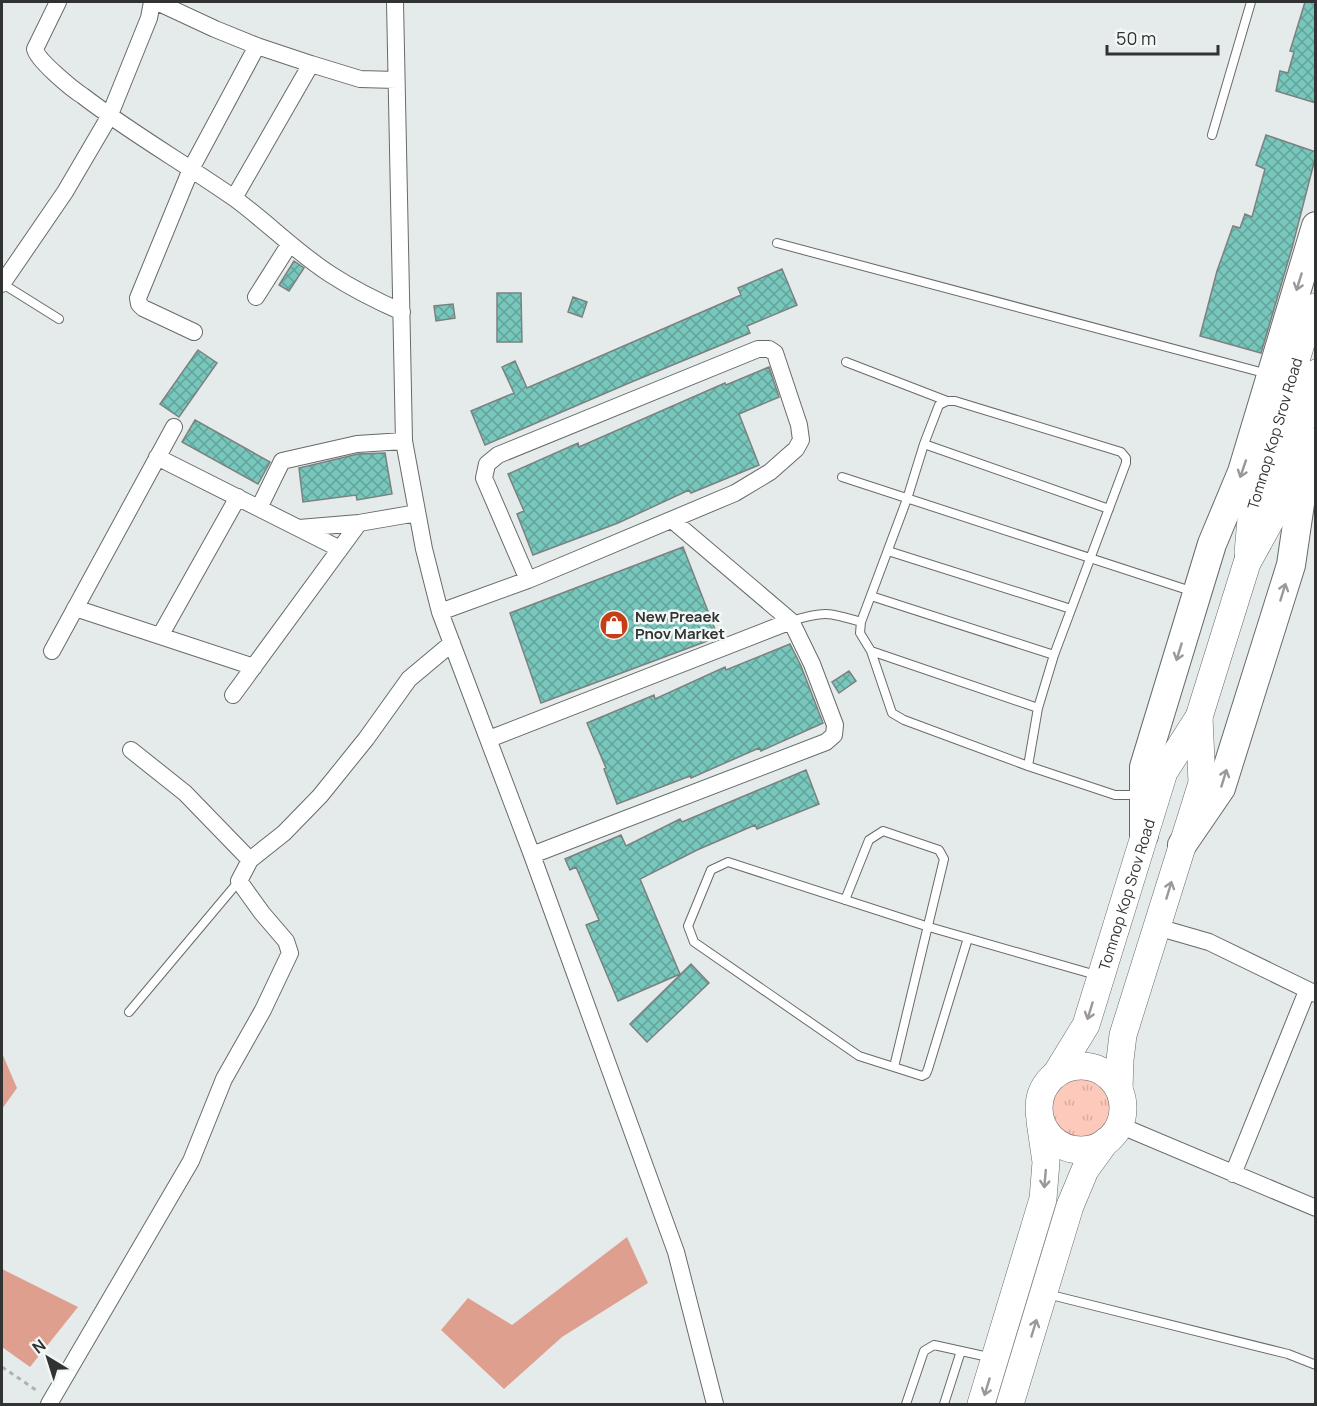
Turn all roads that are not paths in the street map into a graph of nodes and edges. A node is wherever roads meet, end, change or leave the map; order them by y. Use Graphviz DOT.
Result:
graph roads {
  1 [pos="58,2"];
  2 [pos="152,2"];
  3 [pos="157,2"];
  4 [pos="395,2"];
  5 [pos="1251,2"];
  6 [pos="257,46"];
  7 [pos="311,64"];
  8 [pos="396,80"];
  9 [pos="109,117"];
  10 [pos="1212,135"];
  11 [pos="191,169"];
  12 [pos="234,198"];
  13 [pos="1316,226"];
  14 [pos="777,243"];
  15 [pos="289,245"];
  16 [pos="2,284"];
  17 [pos="256,297"];
  18 [pos="1316,307"];
  19 [pos="402,312"];
  20 [pos="59,319"];
  21 [pos="194,332"];
  22 [pos="846,362"];
  23 [pos="1316,373"];
  24 [pos="1271,374"];
  25 [pos="947,401"];
  26 [pos="174,427"];
  27 [pos="404,441"];
  28 [pos="924,444"];
  29 [pos="1314,450"];
  30 [pos="158,457"];
  31 [pos="842,477"];
  32 [pos="238,497"];
  33 [pos="908,499"];
  34 [pos="259,508"];
  35 [pos="1108,509"];
  36 [pos="417,513"];
  37 [pos="672,520"];
  38 [pos="359,523"];
  39 [pos="298,528"];
  40 [pos="340,549"];
  41 [pos="888,551"];
  42 [pos="1092,558"];
  43 [pos="1247,563"];
  44 [pos="528,580"];
  45 [pos="1197,593"];
  46 [pos="871,596"];
  47 [pos="75,608"];
  48 [pos="1071,609"];
  49 [pos="440,612"];
  50 [pos="791,621"];
  51 [pos="861,622"];
  52 [pos="160,636"];
  53 [pos="452,643"];
  54 [pos="52,651"];
  55 [pos="871,651"];
  56 [pos="1054,655"];
  57 [pos="254,667"];
  58 [pos="233,695"];
  59 [pos="1038,708"];
  60 [pos="1199,717"];
  61 [pos="489,739"];
  62 [pos="131,750"];
  63 [pos="1028,766"];
  64 [pos="1144,795"];
  65 [pos="1144,835"];
  66 [pos="1182,845"];
  67 [pos="532,855"];
  68 [pos="250,860"];
  69 [pos="239,881"];
  70 [pos="845,900"];
  71 [pos="929,927"];
  72 [pos="1157,927"];
  73 [pos="968,938"];
  74 [pos="1101,977"];
  75 [pos="1311,993"];
  76 [pos="129,1012"];
  77 [pos="894,1067"];
  78 [pos="1056,1074"];
  79 [pos="1119,1089"];
  80 [pos="1040,1121"];
  81 [pos="1113,1133"];
  82 [pos="1233,1174"];
  83 [pos="1316,1208"];
  84 [pos="1031,1290"];
  85 [pos="961,1351"];
  86 [pos="995,1359"];
  87 [pos="1316,1365"];
  88 [pos="50,1402"];
  89 [pos="715,1404"];
  90 [pos="906,1404"];
  91 [pos="944,1404"];
  92 [pos="981,1404"];
  93 [pos="1010,1404"];
  1 -- 9 [label="street"];
  2 -- 9 [label="street"];
  3 -- 6 [label="street"];
  4 -- 8 [label="street"];
  5 -- 10 [label="lane"];
  6 -- 7 [label="street"];
  6 -- 11 [label="street"];
  7 -- 8 [label="street"];
  7 -- 12 [label="street"];
  8 -- 19 [label="street"];
  9 -- 11 [label="street"];
  9 -- 16 [label="street"];
  11 -- 12 [label="street"];
  11 -- 21 [label="street"];
  12 -- 15 [label="street"];
  13 -- 24 [label="highway, one-way"];
  14 -- 24 [label="lane"];
  15 -- 17 [label="street"];
  15 -- 19 [label="street"];
  16 -- 20 [label="lane"];
  18 -- 43 [label="main road, Tomnop Kop Srov Road"];
  19 -- 27 [label="street"];
  22 -- 25 [label="lane"];
  23 -- 43 [label="main road, Tomnop Kop Srov Road"];
  24 -- 45 [label="highway, one-way"];
  25 -- 28 [label="lane"];
  25 -- 35 [label="lane"];
  26 -- 30 [label="street"];
  27 -- 34 [label="street"];
  27 -- 36 [label="street"];
  28 -- 33 [label="lane"];
  28 -- 35 [label="lane"];
  66 -- 29 [label="highway, one-way"];
  30 -- 32 [label="street"];
  30 -- 47 [label="street"];
  31 -- 33 [label="lane"];
  32 -- 34 [label="street"];
  32 -- 52 [label="street"];
  33 -- 41 [label="lane"];
  33 -- 42 [label="lane"];
  34 -- 39 [label="street"];
  35 -- 42 [label="lane"];
  36 -- 38 [label="street"];
  36 -- 49 [label="street"];
  37 -- 44 [label="street"];
  37 -- 44 [label="street"];
  37 -- 50 [label="street"];
  38 -- 39 [label="street"];
  38 -- 40 [label="street"];
  39 -- 40 [label="street"];
  40 -- 57 [label="street"];
  41 -- 46 [label="lane"];
  41 -- 48 [label="lane"];
  42 -- 45 [label="lane"];
  42 -- 48 [label="lane"];
  43 -- 60 [label="main road, Tomnop Kop Srov Road"];
  44 -- 49 [label="street"];
  45 -- 64 [label="highway, one-way"];
  46 -- 51 [label="lane"];
  46 -- 56 [label="lane"];
  47 -- 52 [label="street"];
  47 -- 54 [label="street"];
  48 -- 56 [label="lane"];
  49 -- 53 [label="street"];
  50 -- 51 [label="lane"];
  50 -- 61 [label="street"];
  50 -- 67 [label="street"];
  51 -- 55 [label="lane"];
  52 -- 57 [label="street"];
  53 -- 61 [label="street"];
  53 -- 68 [label="street"];
  55 -- 59 [label="lane"];
  55 -- 63 [label="lane"];
  56 -- 59 [label="lane"];
  57 -- 58 [label="street"];
  59 -- 63 [label="lane"];
  60 -- 65 [label="main road, Tomnop Kop Srov Road"];
  60 -- 66 [label="main road, Tomnop Kop Srov Road"];
  61 -- 67 [label="street"];
  62 -- 68 [label="street"];
  63 -- 64 [label="lane"];
  64 -- 65 [label="highway"];
  65 -- 74 [label="main road, Tomnop Kop Srov Road"];
  72 -- 66 [label="main road, Tomnop Kop Srov Road, one-way"];
  67 -- 89 [label="street"];
  68 -- 69 [label="street"];
  69 -- 76 [label="lane"];
  69 -- 88 [label="street"];
  70 -- 71 [label="lane"];
  70 -- 71 [label="lane"];
  70 -- 77 [label="lane"];
  71 -- 73 [label="lane"];
  71 -- 77 [label="lane"];
  72 -- 75 [label="street"];
  72 -- 79 [label="main road, Tomnop Kop Srov Road"];
  73 -- 74 [label="lane"];
  73 -- 77 [label="lane"];
  74 -- 78 [label="main road, Tomnop Kop Srov Road, one-way"];
  75 -- 82 [label="street"];
  78 -- 79 [label="main road"];
  78 -- 80 [label="main road"];
  79 -- 81 [label="main road"];
  80 -- 81 [label="main road"];
  80 -- 84 [label="main road, one-way"];
  81 -- 82 [label="street"];
  81 -- 84 [label="main road"];
  82 -- 83 [label="street"];
  84 -- 86 [label="main road"];
  84 -- 87 [label="lane"];
  93 -- 84 [label="main road, one-way"];
  85 -- 86 [label="lane"];
  85 -- 90 [label="lane"];
  85 -- 91 [label="lane"];
  86 -- 92 [label="main road, one-way"];
}
